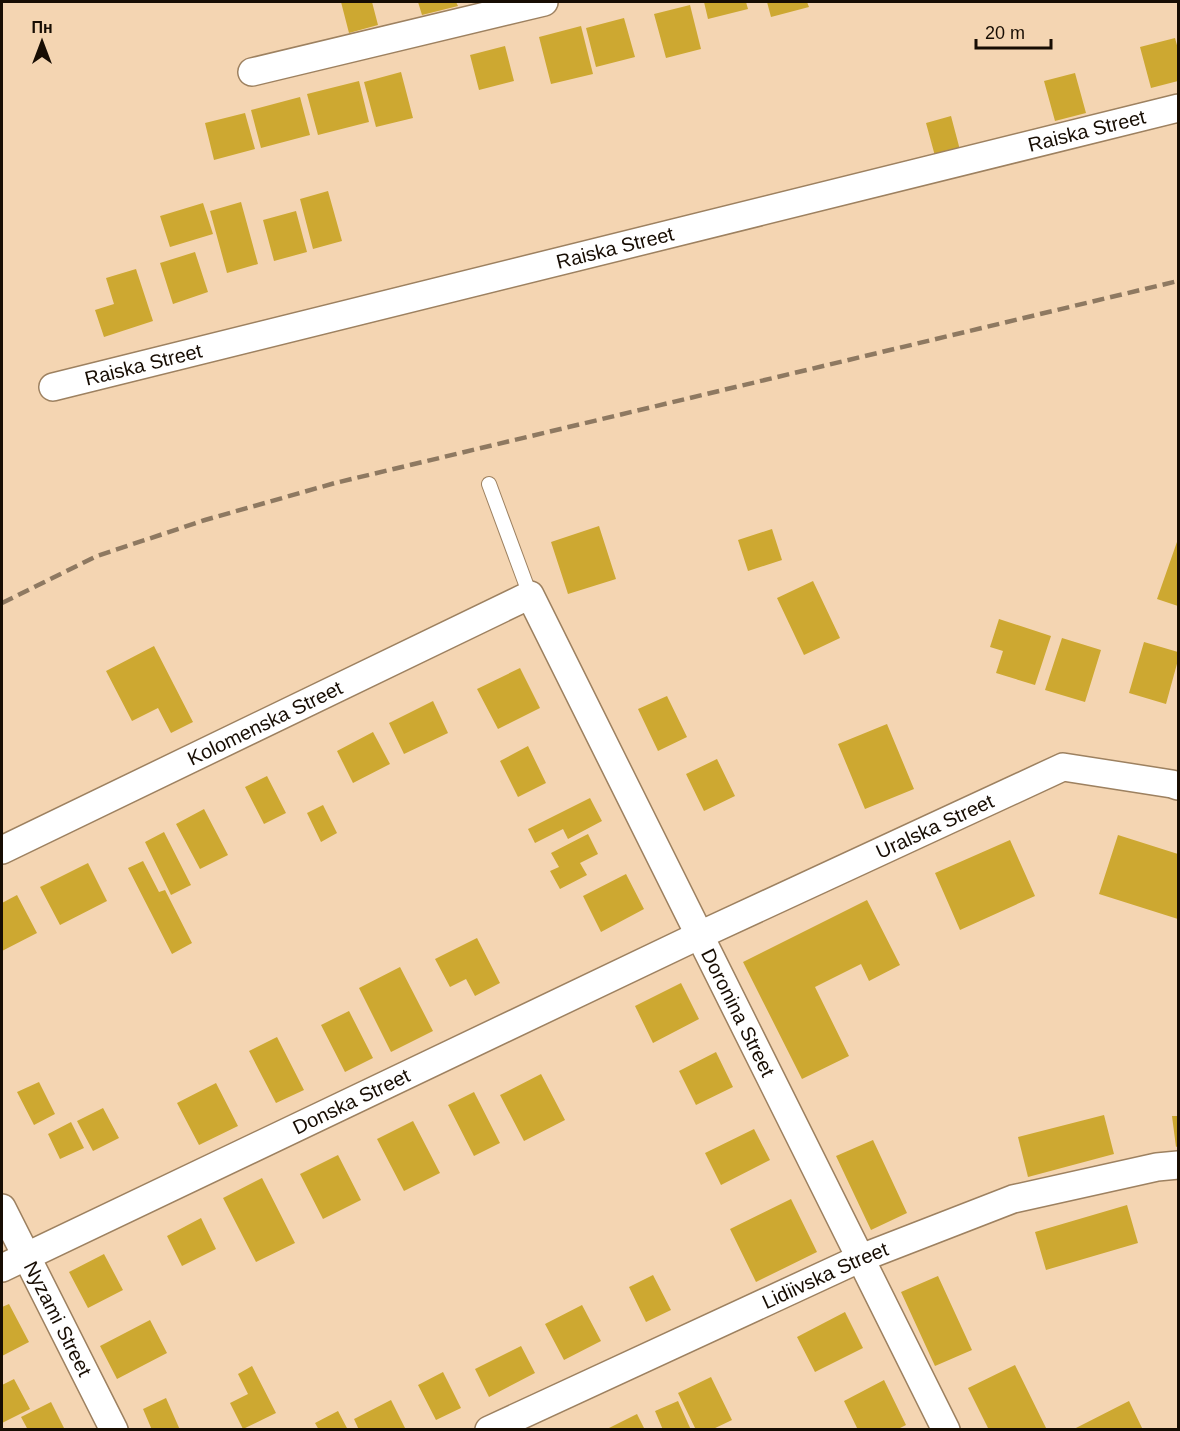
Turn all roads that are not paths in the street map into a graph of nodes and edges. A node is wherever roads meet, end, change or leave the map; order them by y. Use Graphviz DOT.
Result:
graph roads {
  1 [pos="544,2"];
  2 [pos="252,72"];
  3 [pos="1179,108"];
  4 [pos="53,387"];
  5 [pos="489,484"];
  6 [pos="530,595"];
  7 [pos="1176,778"];
  8 [pos="2,850"];
  9 [pos="700,935"];
  10 [pos="1179,1165"];
  11 [pos="2,1208"];
  12 [pos="26,1257"];
  13 [pos="861,1258"];
  14 [pos="2,1268"];
  15 [pos="114,1430"];
  16 [pos="489,1430"];
  17 [pos="946,1430"];
  1 -- 2 [label="street"];
  3 -- 4 [label="street, Raiska Street"];
  5 -- 6 [label="lane"];
  6 -- 8 [label="street, Kolomenska Street"];
  6 -- 9 [label="street, Doronina Street"];
  7 -- 9 [label="street, Uralska Street"];
  9 -- 12 [label="street, Donska Street"];
  9 -- 13 [label="street, Doronina Street"];
  10 -- 13 [label="street, Lidiivska Street"];
  11 -- 12 [label="street, Nyzami Street"];
  12 -- 14 [label="street, Donska Street"];
  12 -- 15 [label="street, Nyzami Street"];
  13 -- 16 [label="street, Lidiivska Street"];
  13 -- 17 [label="street, Doronina Street"];
}
